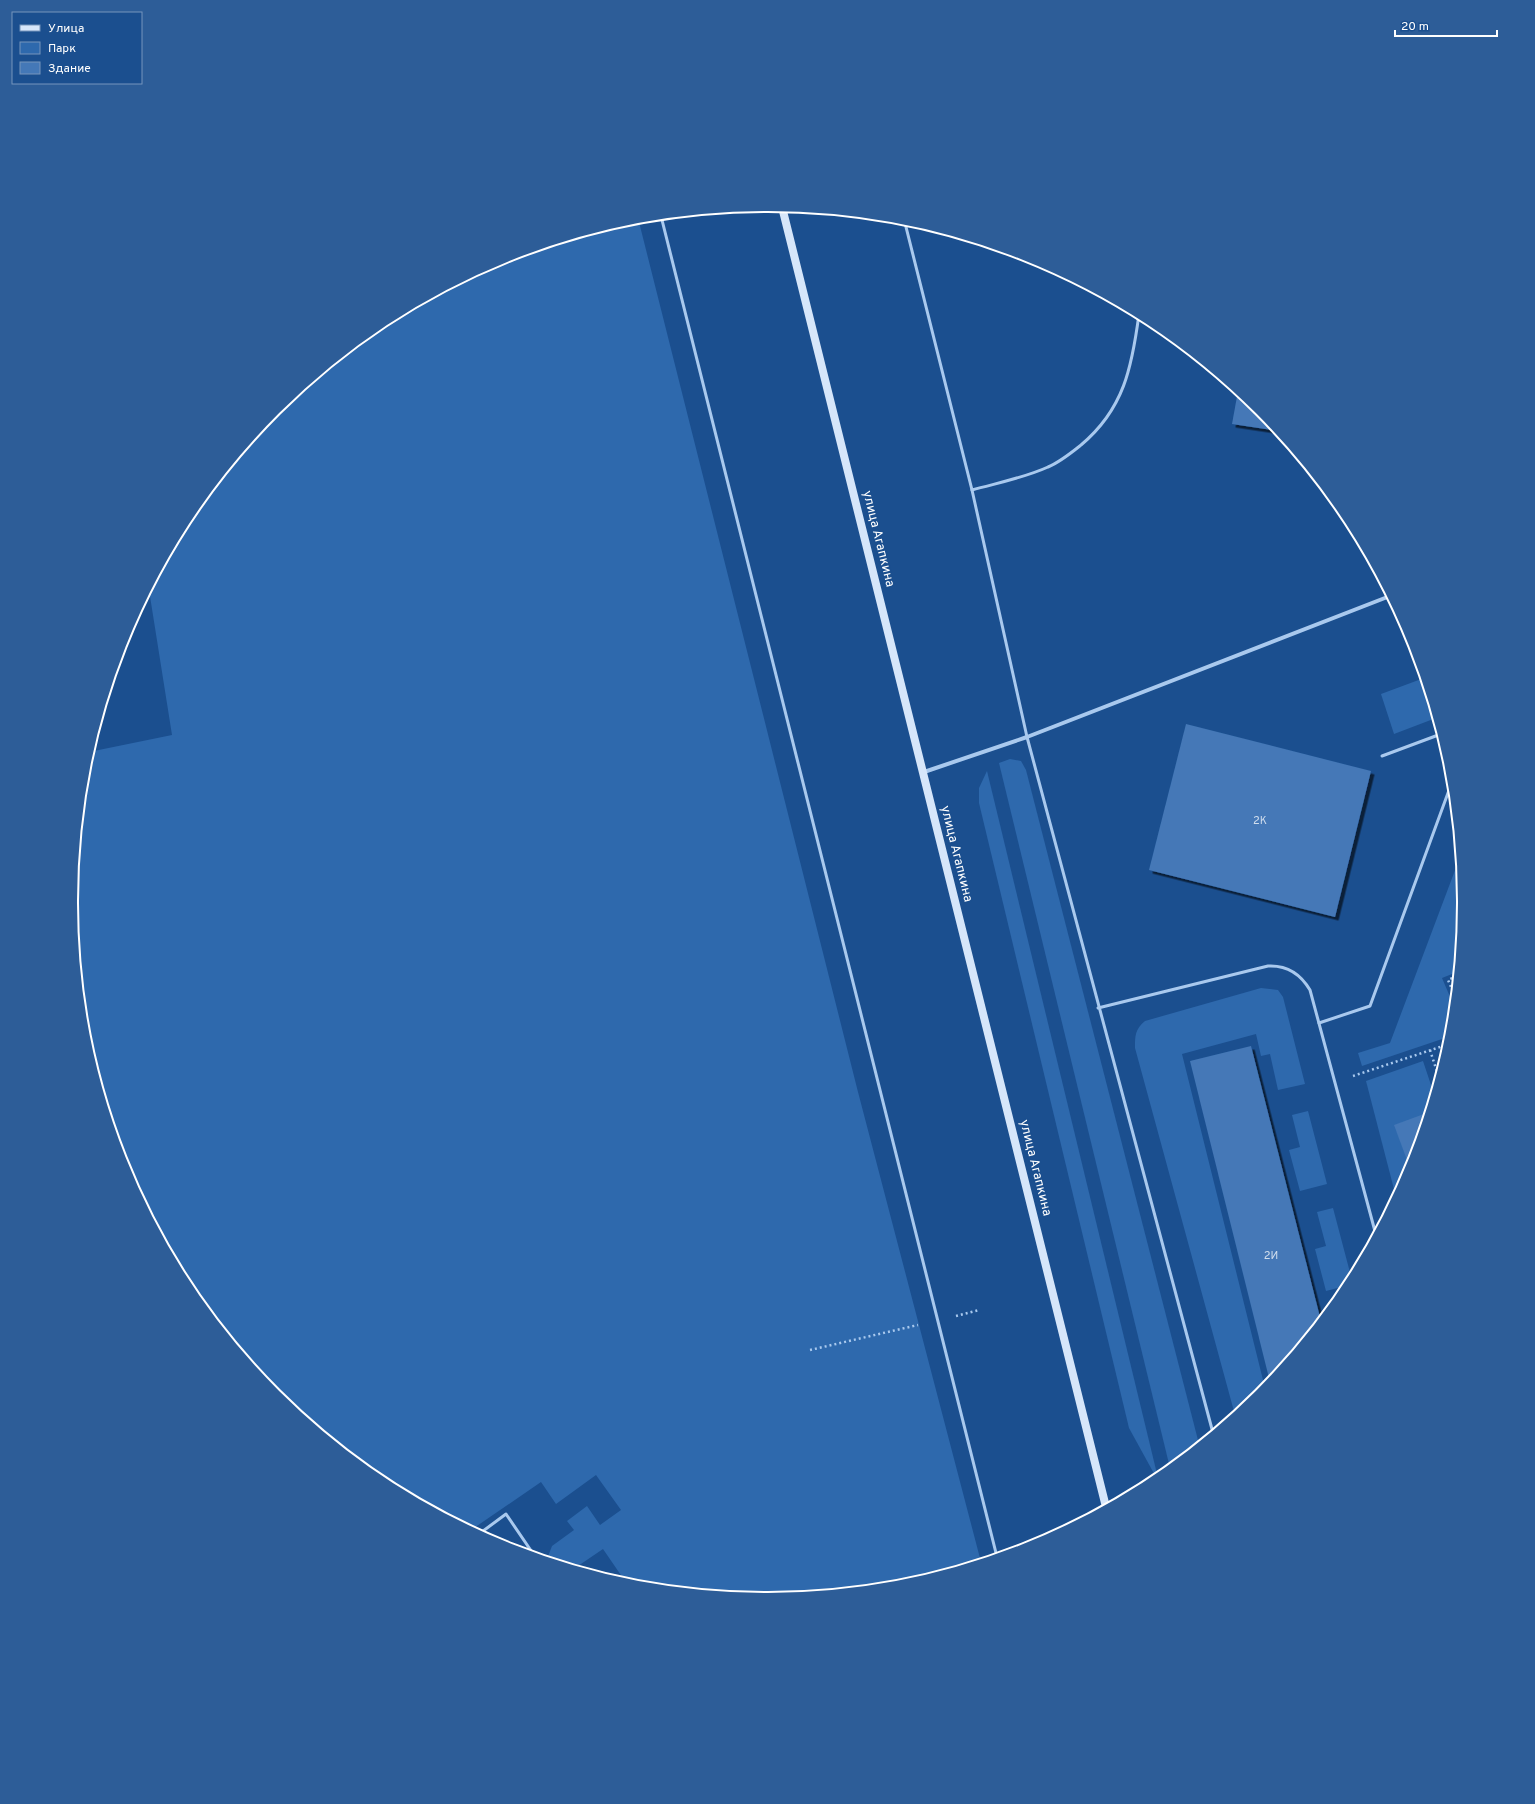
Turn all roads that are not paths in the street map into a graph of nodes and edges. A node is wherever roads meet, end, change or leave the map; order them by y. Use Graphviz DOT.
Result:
graph roads {
  1 [pos="783,213"];
  2 [pos="662,221"];
  3 [pos="906,227"];
  4 [pos="1138,321"];
  5 [pos="972,490"];
  6 [pos="1386,597"];
  7 [pos="1437,736"];
  8 [pos="1027,737"];
  9 [pos="1382,756"];
  10 [pos="924,772"];
  11 [pos="1448,793"];
  12 [pos="1098,1008"];
  13 [pos="1318,1023"];
  14 [pos="1374,1229"];
  15 [pos="1212,1428"];
  16 [pos="1105,1503"];
  17 [pos="484,1530"];
  18 [pos="529,1549"];
  19 [pos="996,1552"];
  1 -- 10 [label="main road, улица Агапкина"];
  2 -- 19 [label="lane"];
  3 -- 5 [label="lane"];
  4 -- 5 [label="lane"];
  5 -- 8 [label="lane"];
  6 -- 8 [label="street"];
  7 -- 9 [label="lane"];
  8 -- 10 [label="street"];
  8 -- 12 [label="lane"];
  10 -- 16 [label="main road, улица Агапкина"];
  11 -- 13 [label="lane"];
  12 -- 13 [label="lane"];
  12 -- 15 [label="lane"];
  13 -- 14 [label="lane"];
  17 -- 18 [label="lane"];
}
